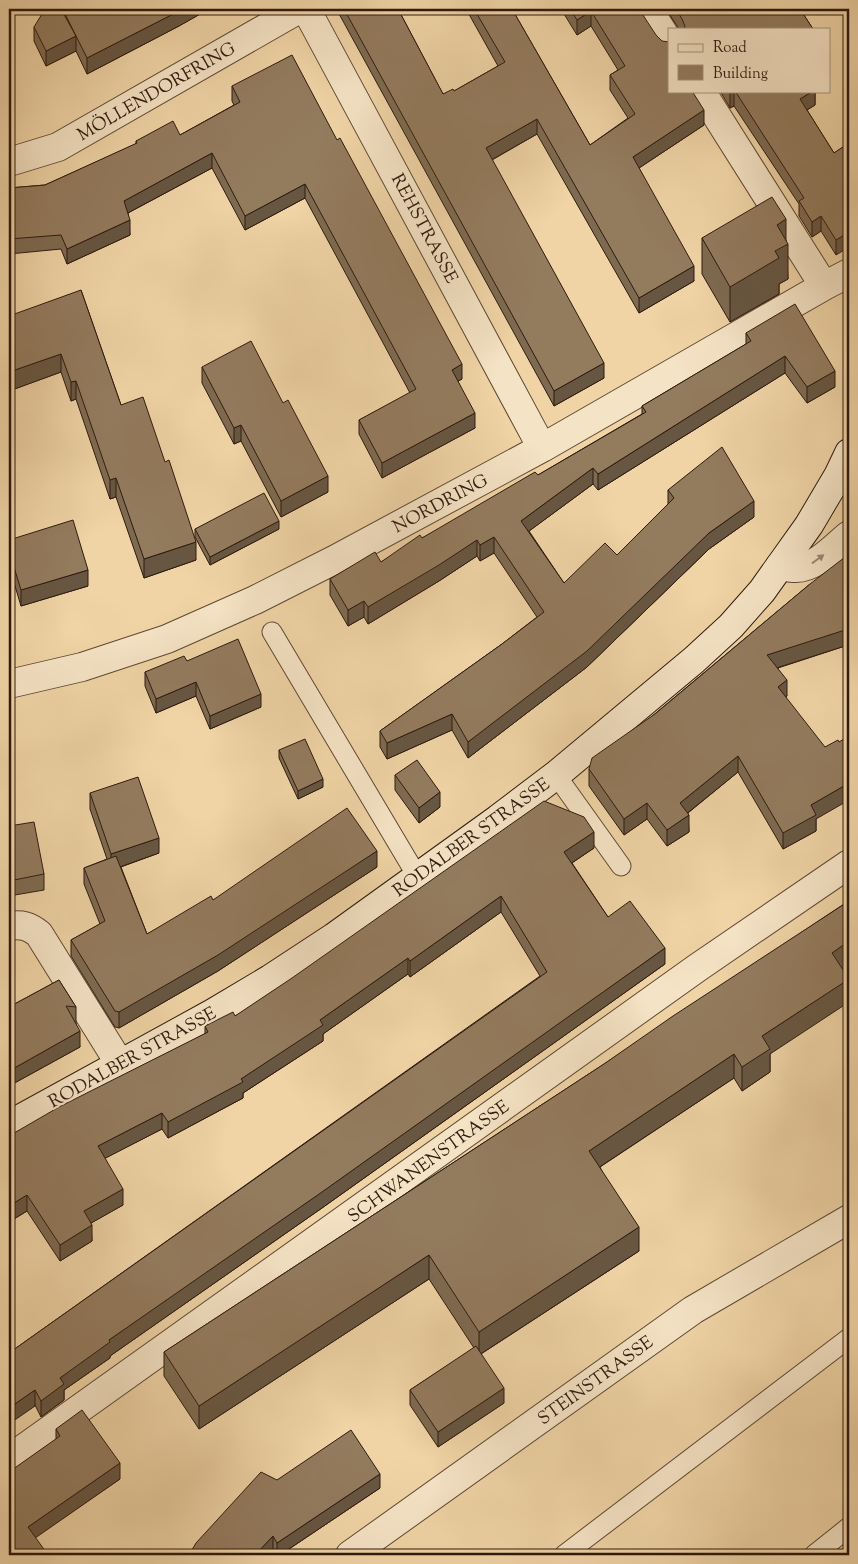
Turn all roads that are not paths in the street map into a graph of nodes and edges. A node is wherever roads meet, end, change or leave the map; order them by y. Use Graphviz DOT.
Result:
graph roads {
  1 [pos="299,9"];
  2 [pos="306,9"];
  3 [pos="648,9"];
  4 [pos="668,40"];
  5 [pos="702,92"];
  6 [pos="9,162"];
  7 [pos="849,273"];
  8 [pos="824,286"];
  9 [pos="542,448"];
  10 [pos="849,453"];
  11 [pos="849,535"];
  12 [pos="780,566"];
  13 [pos="272,632"];
  14 [pos="9,684"];
  15 [pos="556,775"];
  16 [pos="849,864"];
  17 [pos="621,866"];
  18 [pos="417,876"];
  19 [pos="9,926"];
  20 [pos="120,1064"];
  21 [pos="9,1125"];
  22 [pos="849,1219"];
  23 [pos="849,1338"];
  24 [pos="9,1459"];
  25 [pos="849,1527"];
  26 [pos="350,1555"];
  27 [pos="564,1555"];
  28 [pos="814,1555"];
  1 -- 6 [label="street, MÖLLENDORFRING"];
  2 -- 9 [label="street, REHSTRASSE"];
  3 -- 4 [label="street"];
  5 -- 8 [label="street"];
  7 -- 8 [label="street, NORDRING"];
  8 -- 9 [label="street, NORDRING"];
  9 -- 14 [label="street, NORDRING"];
  10 -- 12 [label="street, RODALBER STRASSE"];
  12 -- 11 [label="street, one-way"];
  12 -- 15 [label="street, RODALBER STRASSE"];
  13 -- 18 [label="lane"];
  15 -- 17 [label="lane"];
  15 -- 18 [label="street, RODALBER STRASSE"];
  16 -- 24 [label="street, SCHWANENSTRASSE"];
  18 -- 20 [label="street, RODALBER STRASSE"];
  19 -- 20 [label="street"];
  20 -- 21 [label="street, RODALBER STRASSE"];
  22 -- 26 [label="street, STEINSTRASSE"];
  23 -- 27 [label="lane"];
  25 -- 28 [label="lane"];
}
